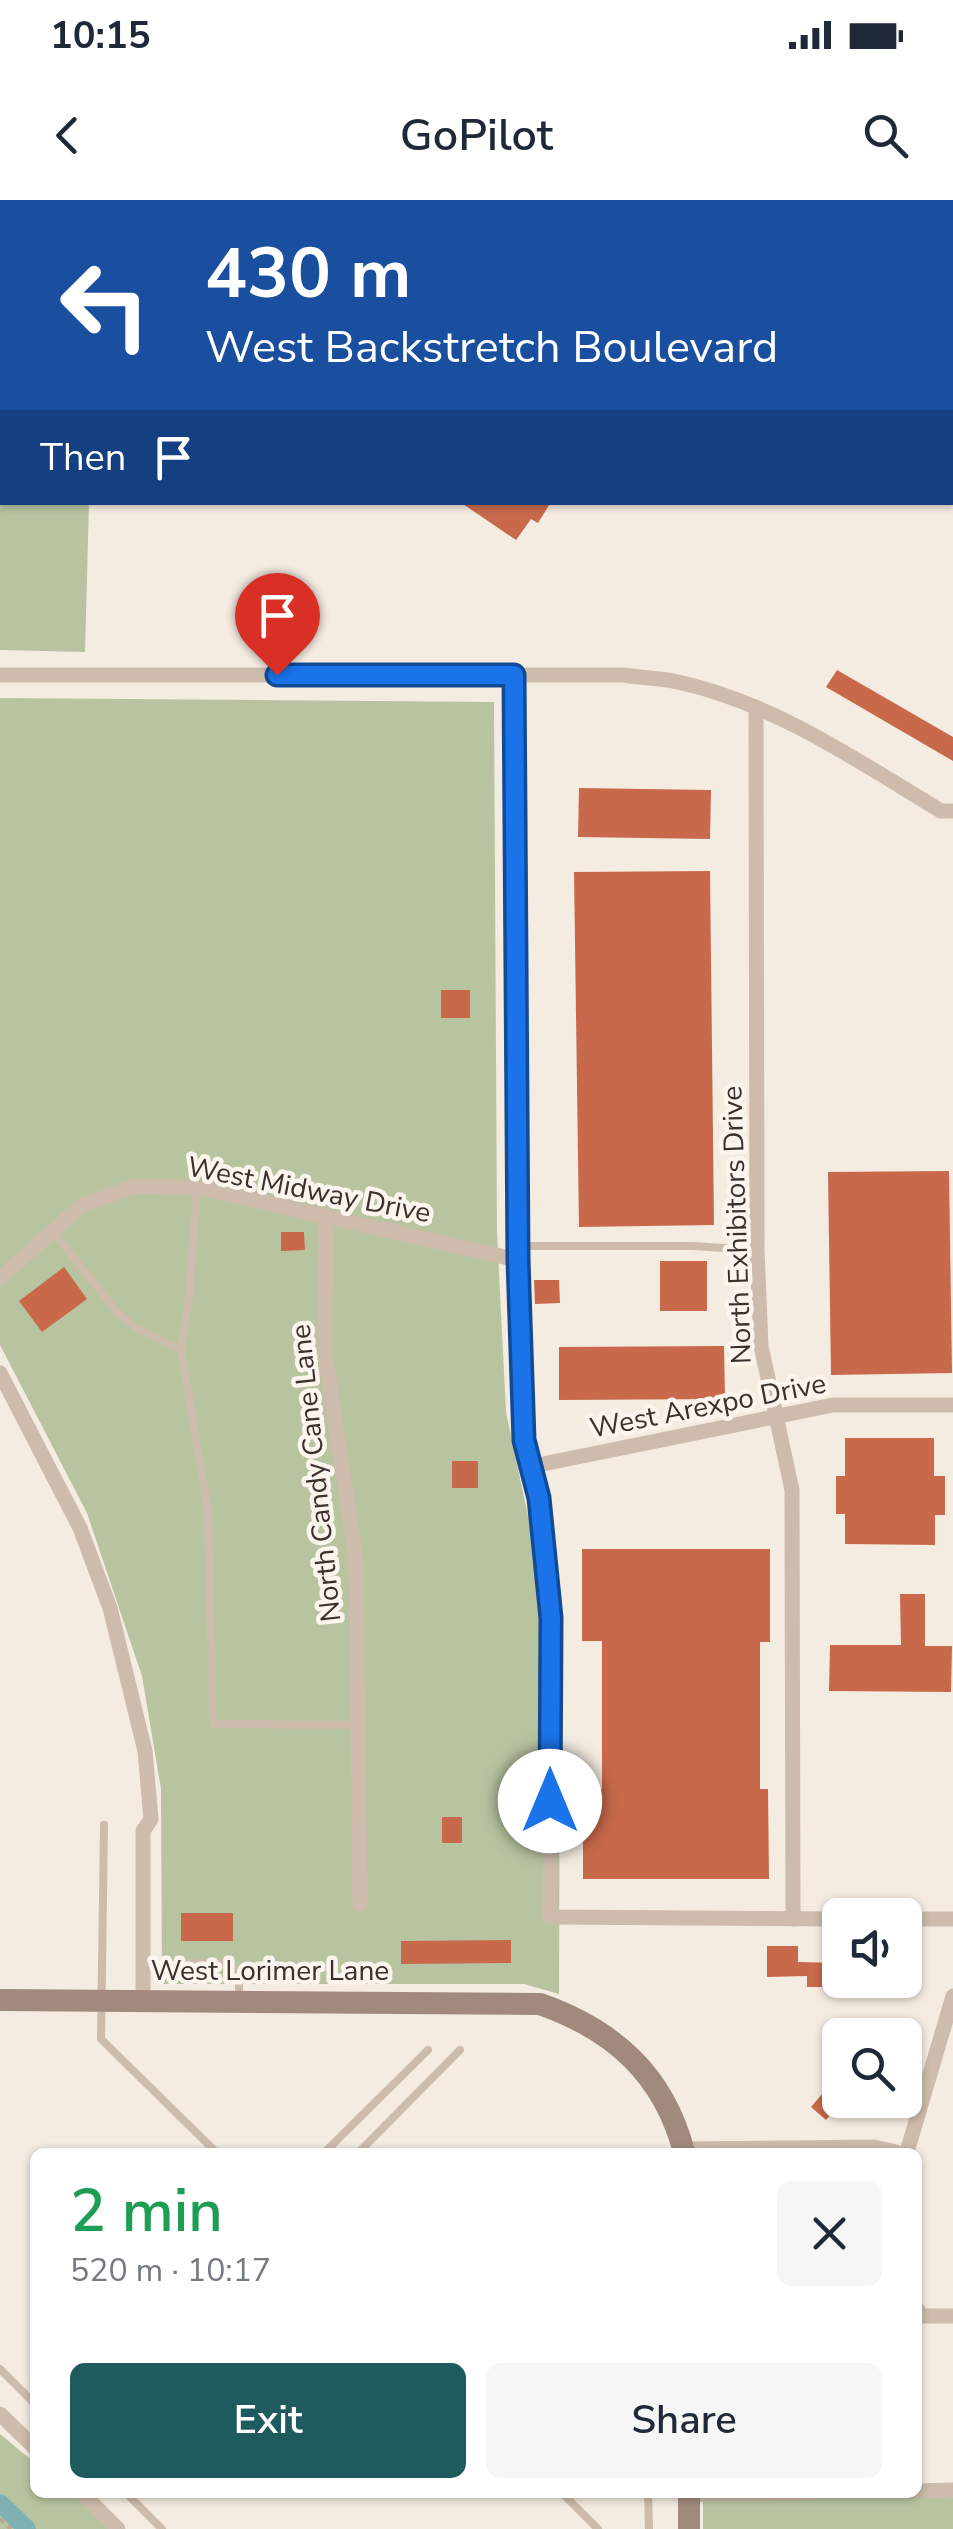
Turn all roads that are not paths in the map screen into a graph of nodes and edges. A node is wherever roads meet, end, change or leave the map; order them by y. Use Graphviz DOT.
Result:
graph roads {
  1 [pos="0,675"];
  2 [pos="514,675"];
  3 [pos="756,708"];
  4 [pos="949,815"];
  5 [pos="197,1188"];
  6 [pos="326,1216"];
  7 [pos="54,1233"];
  8 [pos="757,1250"];
  9 [pos="518,1253"];
  10 [pos="0,1278"];
  11 [pos="181,1350"];
  12 [pos="0,1372"];
  13 [pos="953,1404"];
  14 [pos="774,1416"];
  15 [pos="533,1466"];
  16 [pos="359,1725"];
  17 [pos="104,1825"];
  18 [pos="360,1904"];
  19 [pos="793,1918"];
  20 [pos="822,1919"];
  21 [pos="922,1919"];
  22 [pos="953,1920"];
  23 [pos="187,1963"];
  24 [pos="953,1996"];
  25 [pos="0,2000"];
  26 [pos="102,2000"];
  27 [pos="143,2000"];
  28 [pos="239,2001"];
  29 [pos="947,2040"];
  30 [pos="428,2050"];
  31 [pos="460,2050"];
  32 [pos="212,2148"];
  33 [pos="330,2148"];
  34 [pos="363,2148"];
  35 [pos="683,2148"];
  36 [pos="811,2148"];
  37 [pos="878,2148"];
  38 [pos="908,2148"];
  39 [pos="922,2316"];
  40 [pos="953,2316"];
  41 [pos="0,2369"];
  42 [pos="30,2399"];
  43 [pos="0,2414"];
  44 [pos="30,2443"];
  45 [pos="922,2490"];
  46 [pos="953,2490"];
  47 [pos="87,2498"];
  48 [pos="130,2498"];
  49 [pos="567,2498"];
  50 [pos="648,2498"];
  51 [pos="689,2498"];
  52 [pos="118,2529"];
  53 [pos="162,2529"];
  54 [pos="598,2529"];
  55 [pos="648,2529"];
  56 [pos="689,2529"];
  1 -- 2 [label="street"];
  2 -- 3 [label="street"];
  2 -- 9 [label="street"];
  3 -- 4 [label="street"];
  3 -- 8 [label="street, North Exhibitors Drive"];
  5 -- 6 [label="street, West Midway Drive"];
  5 -- 7 [label="street, West Midway Drive"];
  5 -- 11 [label="lane"];
  6 -- 9 [label="street, West Midway Drive"];
  6 -- 16 [label="street, North Candy Cane Lane"];
  7 -- 10 [label="street, West Midway Drive"];
  7 -- 11 [label="lane"];
  8 -- 9 [label="lane"];
  8 -- 14 [label="street, North Exhibitors Drive"];
  9 -- 15 [label="street"];
  11 -- 16 [label="lane"];
  12 -- 27 [label="street"];
  13 -- 14 [label="street, West Arexpo Drive"];
  14 -- 15 [label="street, West Arexpo Drive"];
  14 -- 19 [label="street, North Exhibitors Drive"];
  15 -- 19 [label="street"];
  16 -- 18 [label="street, North Candy Cane Lane"];
  17 -- 26 [label="lane"];
  19 -- 20 [label="street"];
  21 -- 22 [label="street"];
  23 -- 28 [label="lane"];
  24 -- 29 [label="street"];
  25 -- 26 [label="street, West Lorimer Lane"];
  26 -- 27 [label="street, West Lorimer Lane"];
  26 -- 32 [label="lane"];
  27 -- 28 [label="street, West Lorimer Lane"];
  28 -- 35 [label="street, West Lorimer Lane"];
  29 -- 38 [label="street"];
  30 -- 33 [label="lane"];
  31 -- 34 [label="lane"];
  36 -- 37 [label="street"];
  39 -- 40 [label="street"];
  41 -- 42 [label="lane"];
  43 -- 44 [label="street"];
  45 -- 46 [label="street"];
  47 -- 52 [label="street"];
  48 -- 53 [label="lane"];
  49 -- 54 [label="lane"];
  50 -- 55 [label="lane"];
  51 -- 56 [label="street"];
}
